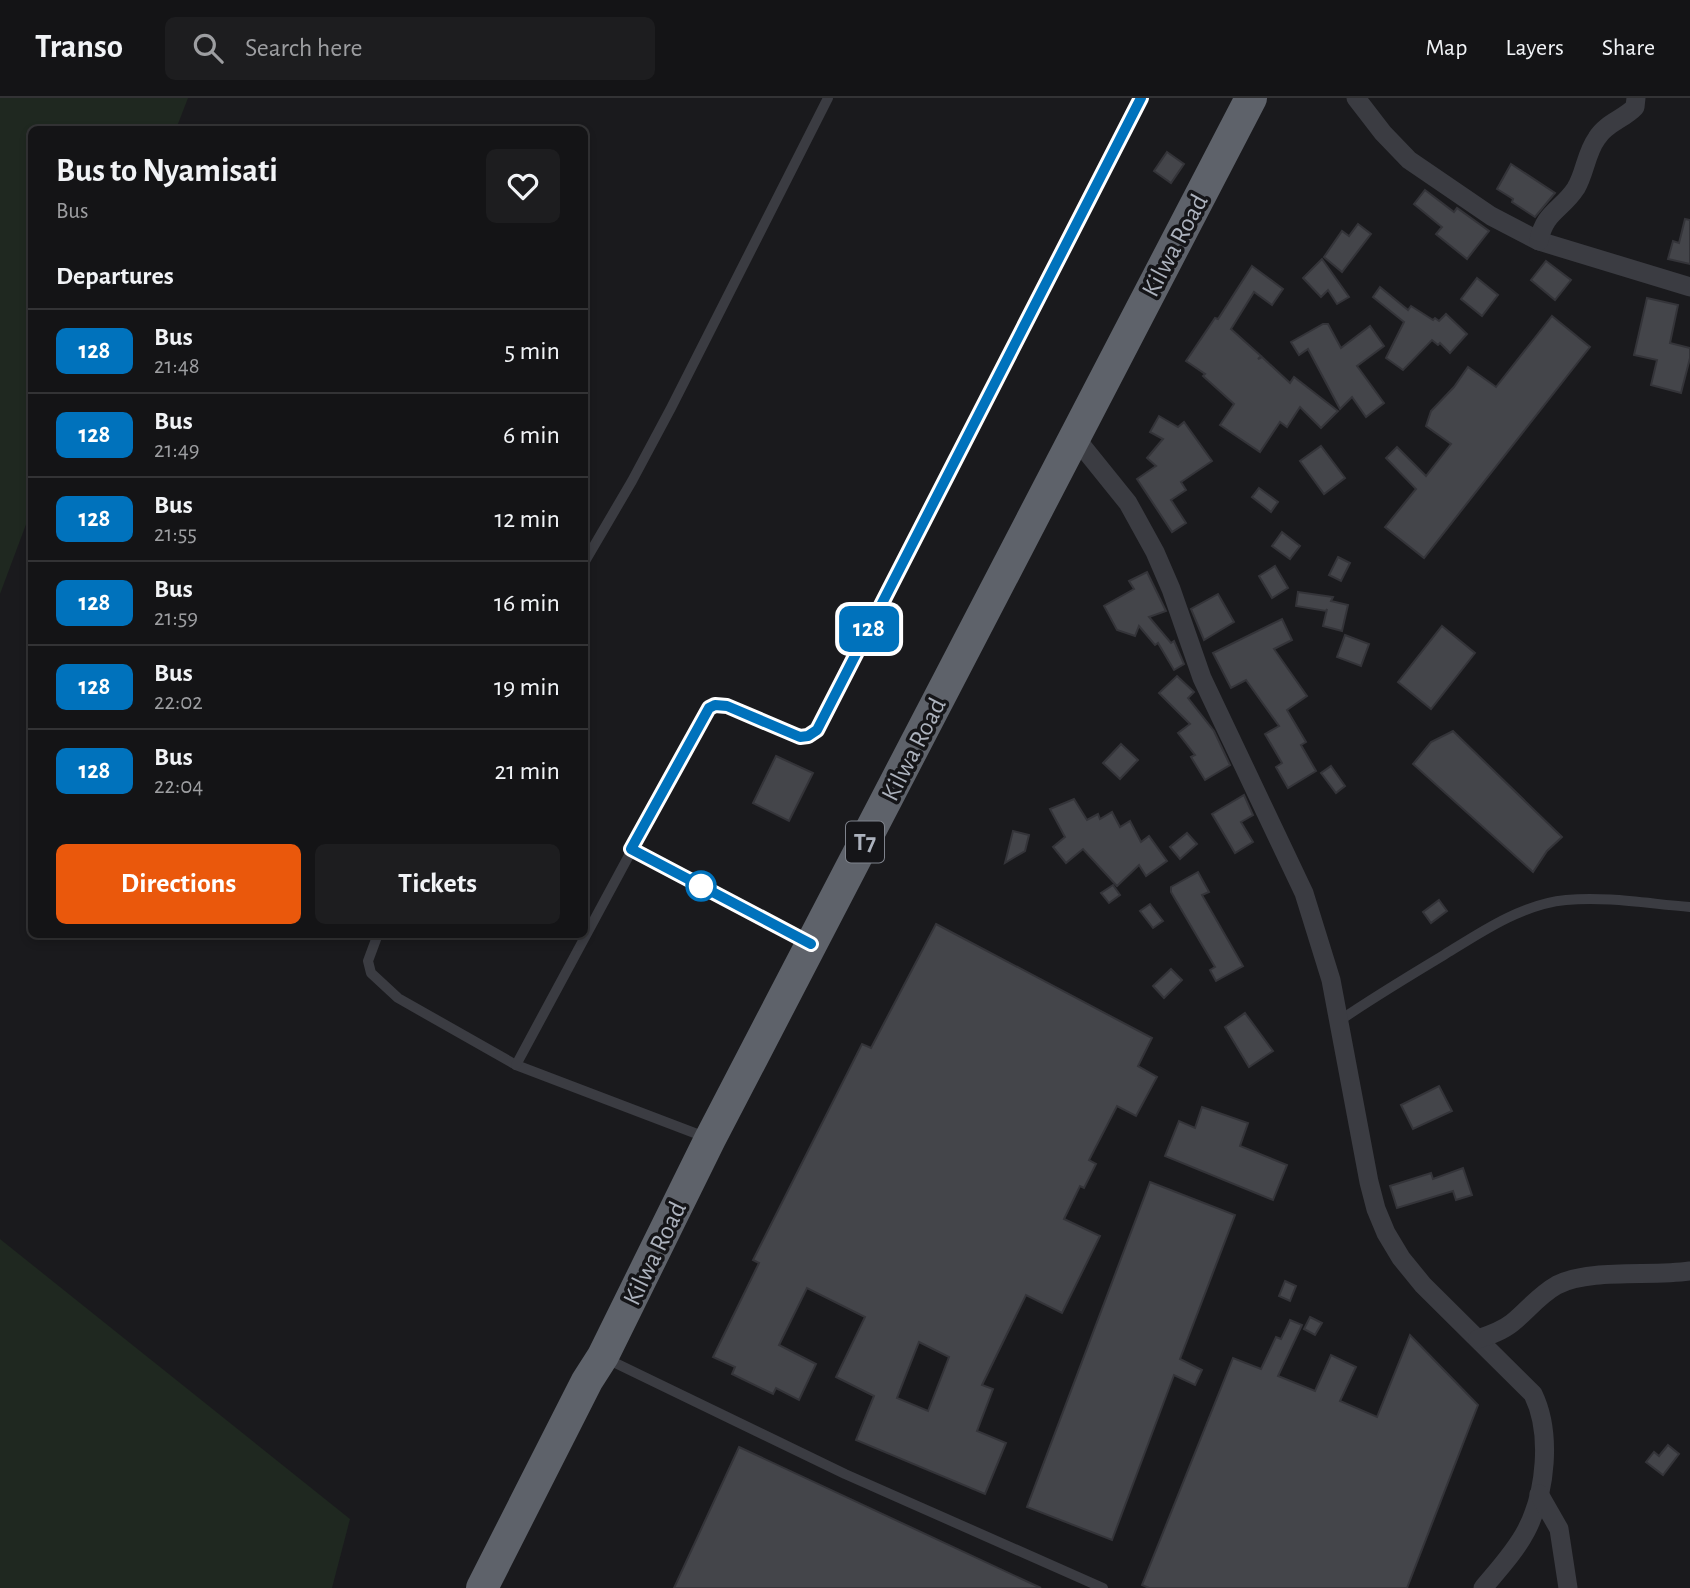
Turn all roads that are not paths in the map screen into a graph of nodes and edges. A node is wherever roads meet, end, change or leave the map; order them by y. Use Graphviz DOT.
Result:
graph roads {
  1 [pos="828,98"];
  2 [pos="1141,98"];
  3 [pos="1251,98"];
  4 [pos="1356,98"];
  5 [pos="1636,98"];
  6 [pos="1539,241"];
  7 [pos="1690,287"];
  8 [pos="1074,436"];
  9 [pos="588,556"];
  10 [pos="631,849"];
  11 [pos="1690,907"];
  12 [pos="588,930"];
  13 [pos="376,938"];
  14 [pos="584,938"];
  15 [pos="811,944"];
  16 [pos="1339,1021"];
  17 [pos="516,1065"];
  18 [pos="710,1139"];
  19 [pos="1690,1271"];
  20 [pos="1478,1339"];
  21 [pos="603,1356"];
  22 [pos="1539,1494"];
  23 [pos="482,1588"];
  24 [pos="1104,1588"];
  25 [pos="1483,1588"];
  26 [pos="1568,1588"];
  1 -- 9 [label="lane"];
  2 -- 10 [label="lane"];
  3 -- 8 [label="highway, Kilwa Road / T7"];
  4 -- 6 [label="street"];
  5 -- 6 [label="street"];
  6 -- 7 [label="street"];
  8 -- 15 [label="highway, Kilwa Road / T7"];
  8 -- 16 [label="street"];
  10 -- 12 [label="lane"];
  10 -- 15 [label="lane"];
  11 -- 16 [label="lane"];
  13 -- 17 [label="lane"];
  14 -- 17 [label="lane"];
  15 -- 18 [label="highway, Kilwa Road / T7"];
  16 -- 20 [label="street"];
  17 -- 18 [label="lane"];
  18 -- 21 [label="highway, Kilwa Road / T7"];
  19 -- 20 [label="street"];
  20 -- 22 [label="street"];
  21 -- 23 [label="highway, Kilwa Road / T7"];
  21 -- 24 [label="lane"];
  22 -- 25 [label="street"];
  22 -- 26 [label="street"];
}
